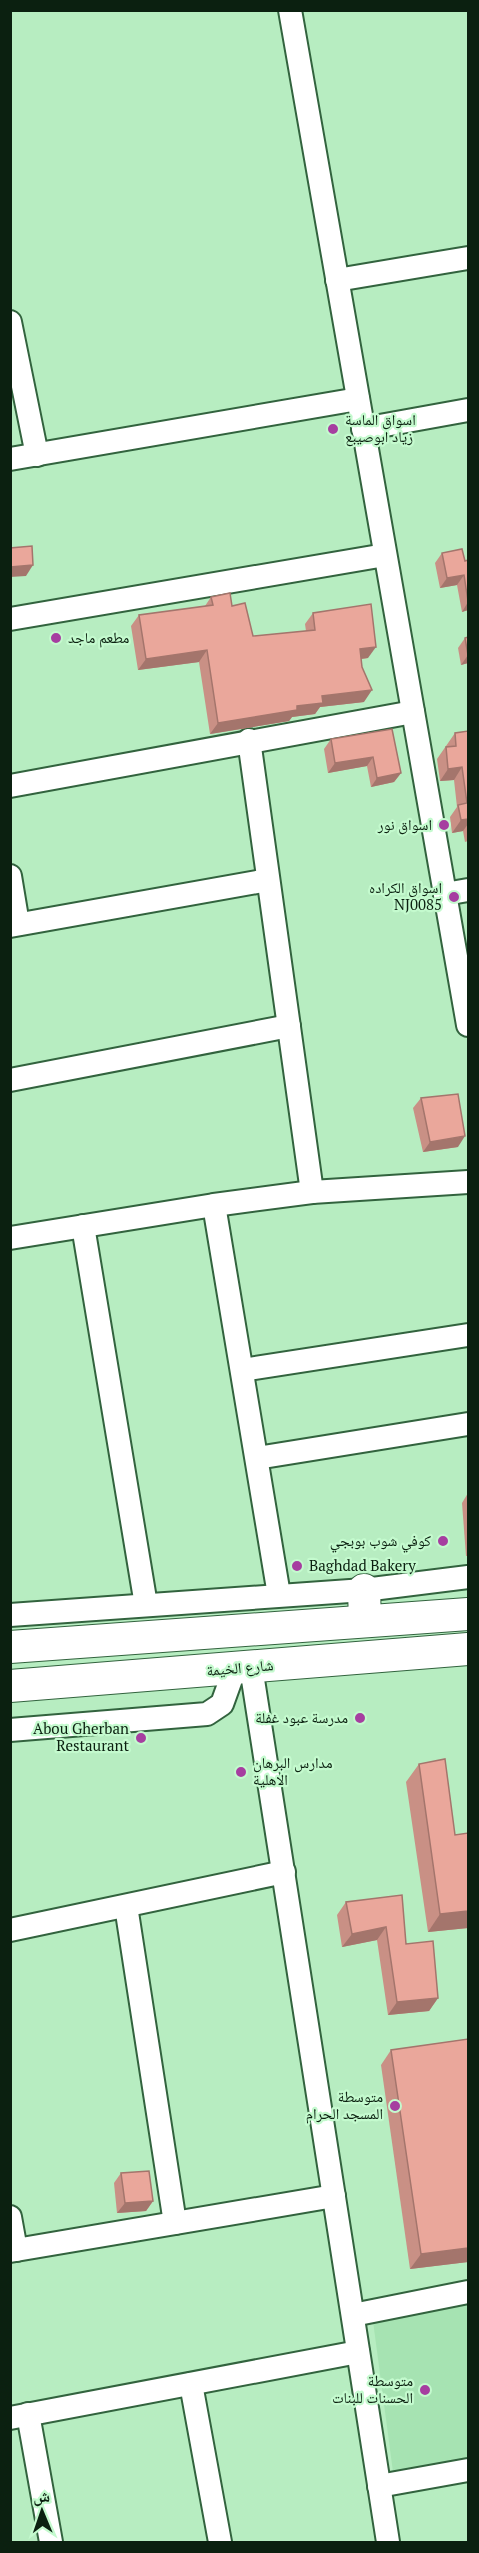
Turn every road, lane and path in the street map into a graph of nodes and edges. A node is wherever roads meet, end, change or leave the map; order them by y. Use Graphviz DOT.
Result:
graph roads {
  1 [pos="290,10"];
  2 [pos="468,258"];
  3 [pos="337,280"];
  4 [pos="10,322"];
  5 [pos="358,399"];
  6 [pos="468,410"];
  7 [pos="363,429"];
  8 [pos="37,454"];
  9 [pos="10,459"];
  10 [pos="386,555"];
  11 [pos="10,619"];
  12 [pos="413,712"];
  13 [pos="249,740"];
  14 [pos="10,786"];
  15 [pos="10,876"];
  16 [pos="268,880"];
  17 [pos="468,890"];
  18 [pos="445,894"];
  19 [pos="14,925"];
  20 [pos="468,1025"];
  21 [pos="289,1026"];
  22 [pos="10,1080"];
  23 [pos="468,1182"];
  24 [pos="312,1192"];
  25 [pos="214,1204"];
  26 [pos="83,1226"];
  27 [pos="10,1239"];
  28 [pos="468,1335"];
  29 [pos="242,1370"];
  30 [pos="468,1424"];
  31 [pos="257,1458"];
  32 [pos="468,1577"];
  33 [pos="364,1590"];
  34 [pos="279,1594"];
  35 [pos="146,1605"];
  36 [pos="468,1614"];
  37 [pos="10,1615"];
  38 [pos="366,1621"];
  39 [pos="187,1634"];
  40 [pos="13,1647"];
  41 [pos="468,1649"];
  42 [pos="243,1667"];
  43 [pos="171,1673"];
  44 [pos="18,1685"];
  45 [pos="10,1730"];
  46 [pos="284,1872"];
  47 [pos="126,1906"];
  48 [pos="10,1930"];
  49 [pos="334,2196"];
  50 [pos="10,2217"];
  51 [pos="175,2223"];
  52 [pos="13,2250"];
  53 [pos="468,2292"];
  54 [pos="352,2315"];
  55 [pos="358,2352"];
  56 [pos="191,2384"];
  57 [pos="19,2416"];
  58 [pos="468,2470"];
  59 [pos="379,2486"];
  60 [pos="51,2542"];
  61 [pos="220,2542"];
  62 [pos="388,2542"];
  1 -- 3 [label="street"];
  2 -- 3 [label="street"];
  3 -- 5 [label="street"];
  4 -- 8 [label="street"];
  5 -- 7 [label="street"];
  5 -- 8 [label="street"];
  6 -- 7 [label="street"];
  7 -- 10 [label="street"];
  8 -- 9 [label="street"];
  10 -- 11 [label="street"];
  10 -- 12 [label="street"];
  12 -- 13 [label="street"];
  12 -- 18 [label="street"];
  13 -- 14 [label="street"];
  13 -- 16 [label="street"];
  15 -- 19 [label="street"];
  16 -- 19 [label="street"];
  16 -- 21 [label="street"];
  17 -- 18 [label="street"];
  18 -- 20 [label="street"];
  21 -- 22 [label="street"];
  21 -- 24 [label="street"];
  23 -- 24 [label="street"];
  24 -- 25 [label="street"];
  25 -- 26 [label="street"];
  25 -- 29 [label="street"];
  26 -- 27 [label="street"];
  26 -- 35 [label="street"];
  28 -- 29 [label="street"];
  29 -- 31 [label="street"];
  30 -- 31 [label="street"];
  31 -- 34 [label="street"];
  32 -- 33 [label="street"];
  33 -- 34 [label="street"];
  33 -- 38 [label="street"];
  34 -- 35 [label="street"];
  35 -- 37 [label="street"];
  36 -- 38 [label="street"];
  38 -- 39 [label="street"];
  39 -- 40 [label="street"];
  39 -- 43 [label="street"];
  40 -- 44 [label="street"];
  41 -- 42 [label="street, شارع الخيمة"];
  42 -- 43 [label="street, شارع الخيمة"];
  42 -- 45 [label="street"];
  42 -- 46 [label="street"];
  43 -- 44 [label="street, شارع الخيمة"];
  46 -- 47 [label="street"];
  46 -- 49 [label="street"];
  47 -- 48 [label="street"];
  47 -- 51 [label="street"];
  49 -- 51 [label="street"];
  49 -- 54 [label="street"];
  50 -- 52 [label="street"];
  51 -- 52 [label="street"];
  53 -- 54 [label="street"];
  54 -- 55 [label="street"];
  55 -- 56 [label="street"];
  55 -- 59 [label="street"];
  56 -- 57 [label="street"];
  56 -- 61 [label="street"];
  57 -- 60 [label="street"];
  58 -- 59 [label="street"];
  59 -- 62 [label="street"];
}
